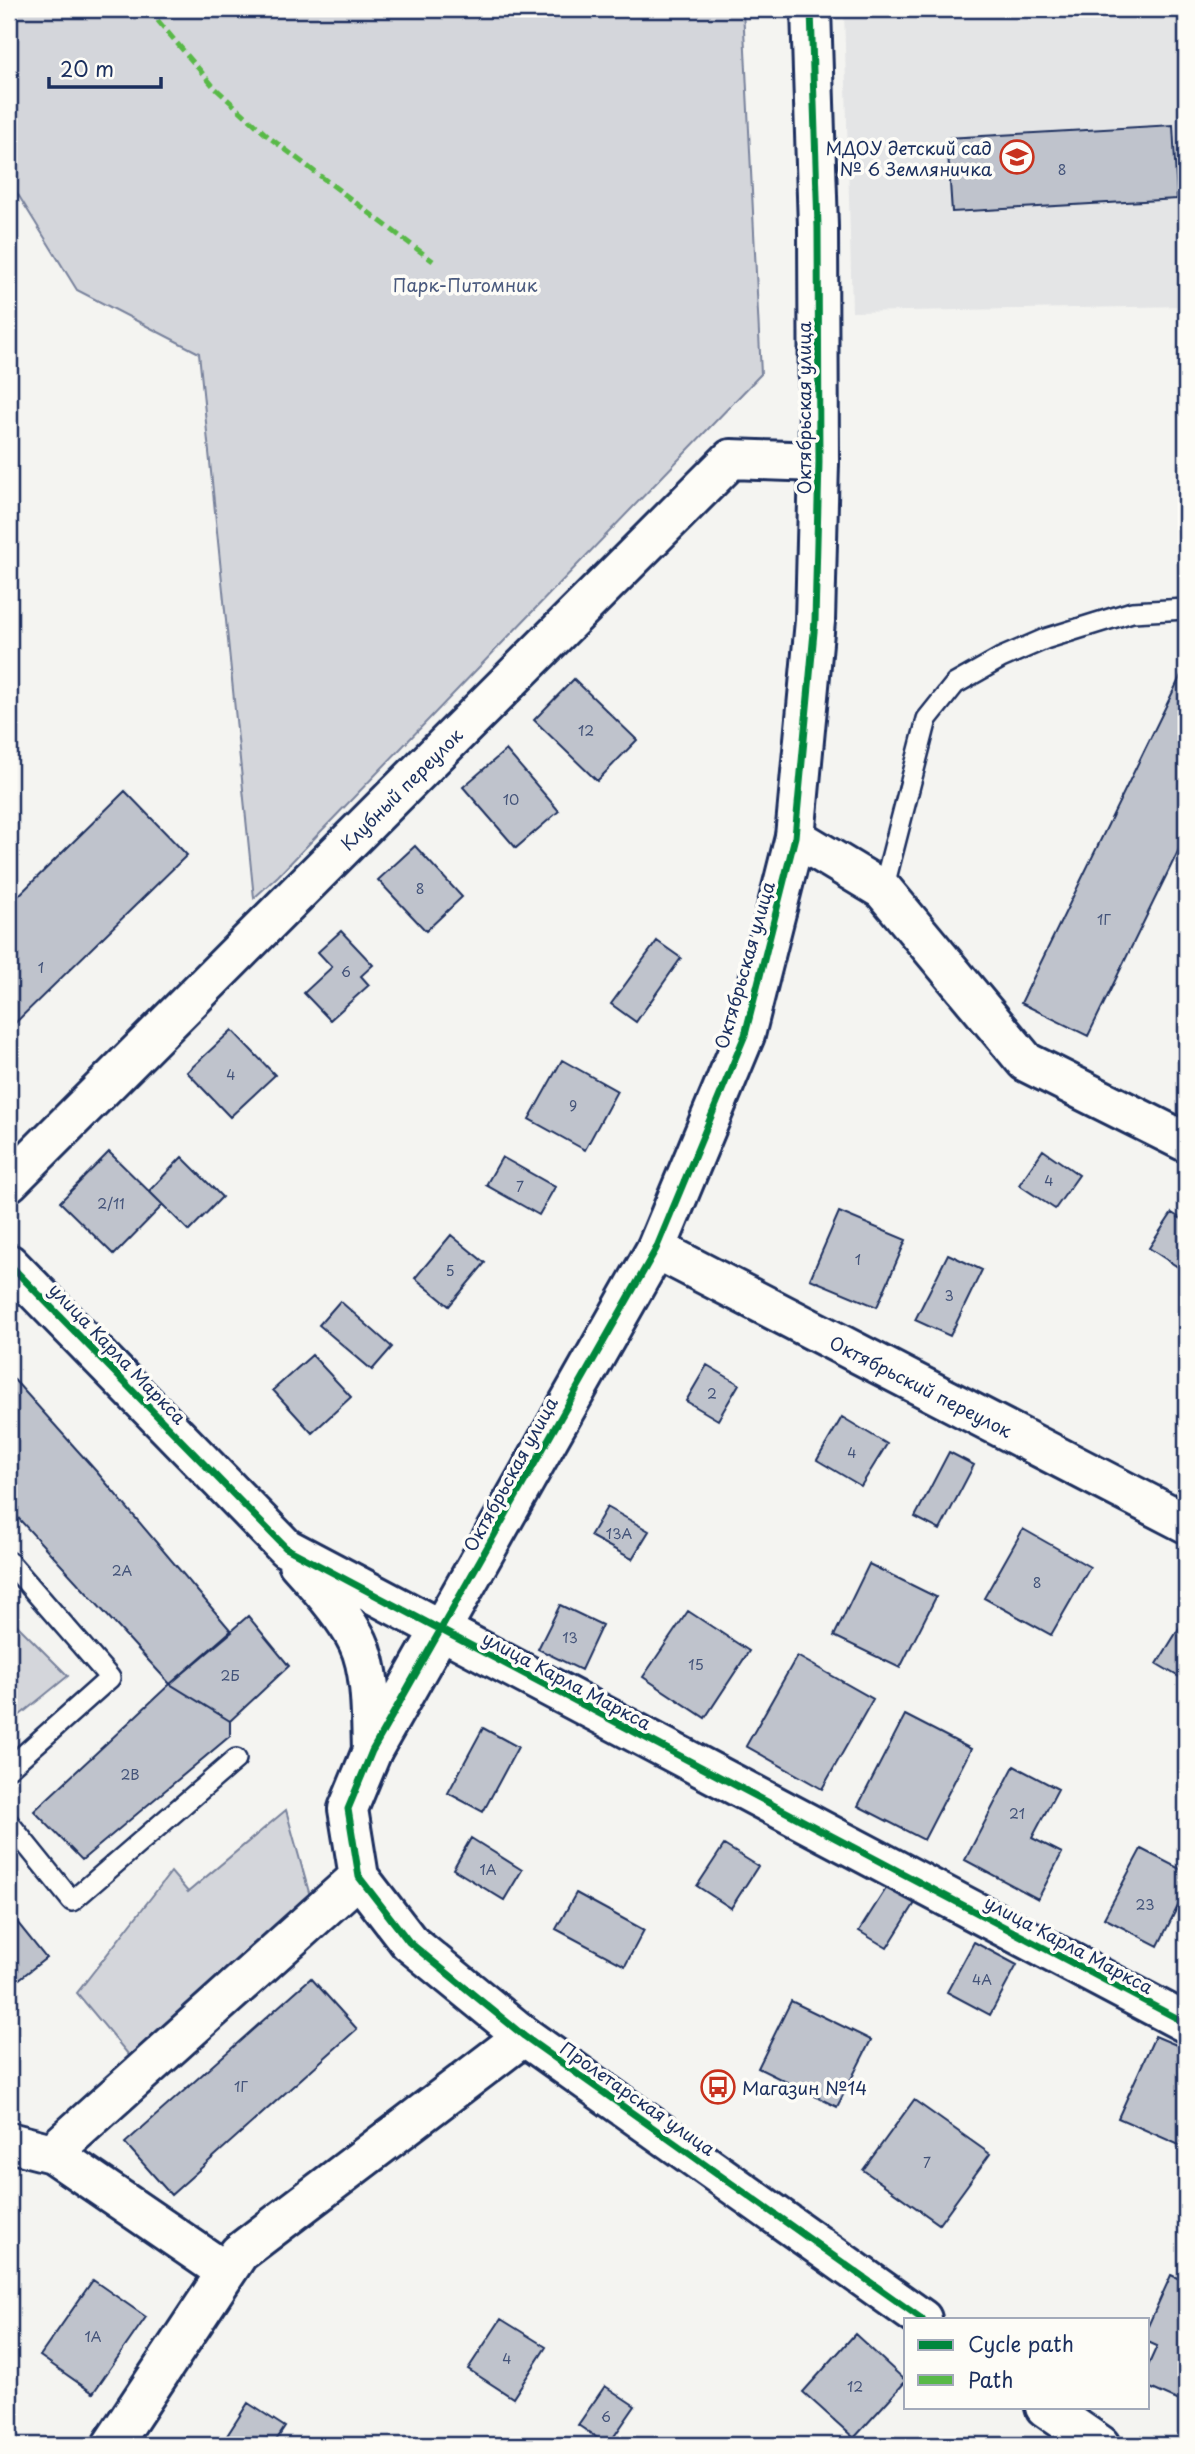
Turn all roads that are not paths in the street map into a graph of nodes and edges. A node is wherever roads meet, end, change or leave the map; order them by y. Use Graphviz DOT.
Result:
graph roads {
  1 [pos="811,9"];
  2 [pos="819,461"];
  3 [pos="1186,609"];
  4 [pos="795,837"];
  5 [pos="883,890"];
  6 [pos="1186,1142"];
  7 [pos="9,1182"];
  8 [pos="656,1249"];
  9 [pos="9,1264"];
  10 [pos="1186,1523"];
  11 [pos="286,1548"];
  12 [pos="9,1562"];
  13 [pos="440,1631"];
  14 [pos="372,1751"];
  15 [pos="236,1759"];
  16 [pos="9,1768"];
  17 [pos="9,1824"];
  18 [pos="359,1877"];
  19 [pos="1186,2023"];
  20 [pos="524,2036"];
  21 [pos="9,2142"];
  22 [pos="52,2153"];
  23 [pos="226,2272"];
  24 [pos="921,2318"];
  25 [pos="1046,2408"];
  26 [pos="112,2445"];
  27 [pos="1100,2445"];
  1 -- 2 [label="street, Октябрьская улица"];
  2 -- 4 [label="street, Октябрьская улица"];
  2 -- 7 [label="street, Клубный переулок"];
  3 -- 5 [label="lane"];
  4 -- 5 [label="street"];
  4 -- 8 [label="street, Октябрьская улица"];
  5 -- 6 [label="street"];
  8 -- 10 [label="street, Октябрьский переулок"];
  8 -- 13 [label="street, Октябрьская улица"];
  9 -- 11 [label="street, улица Карла Маркса"];
  11 -- 13 [label="street, улица Карла Маркса"];
  11 -- 14 [label="street"];
  12 -- 16 [label="lane"];
  13 -- 14 [label="street, Октябрьская улица"];
  13 -- 19 [label="street, улица Карла Маркса"];
  14 -- 18 [label="street, Октябрьская улица"];
  15 -- 17 [label="lane"];
  18 -- 20 [label="street, Пролетарская улица"];
  18 -- 22 [label="street"];
  20 -- 23 [label="street"];
  20 -- 24 [label="street, Пролетарская улица"];
  21 -- 22 [label="street"];
  22 -- 23 [label="street"];
  23 -- 26 [label="street"];
  25 -- 27 [label="street"];
}
